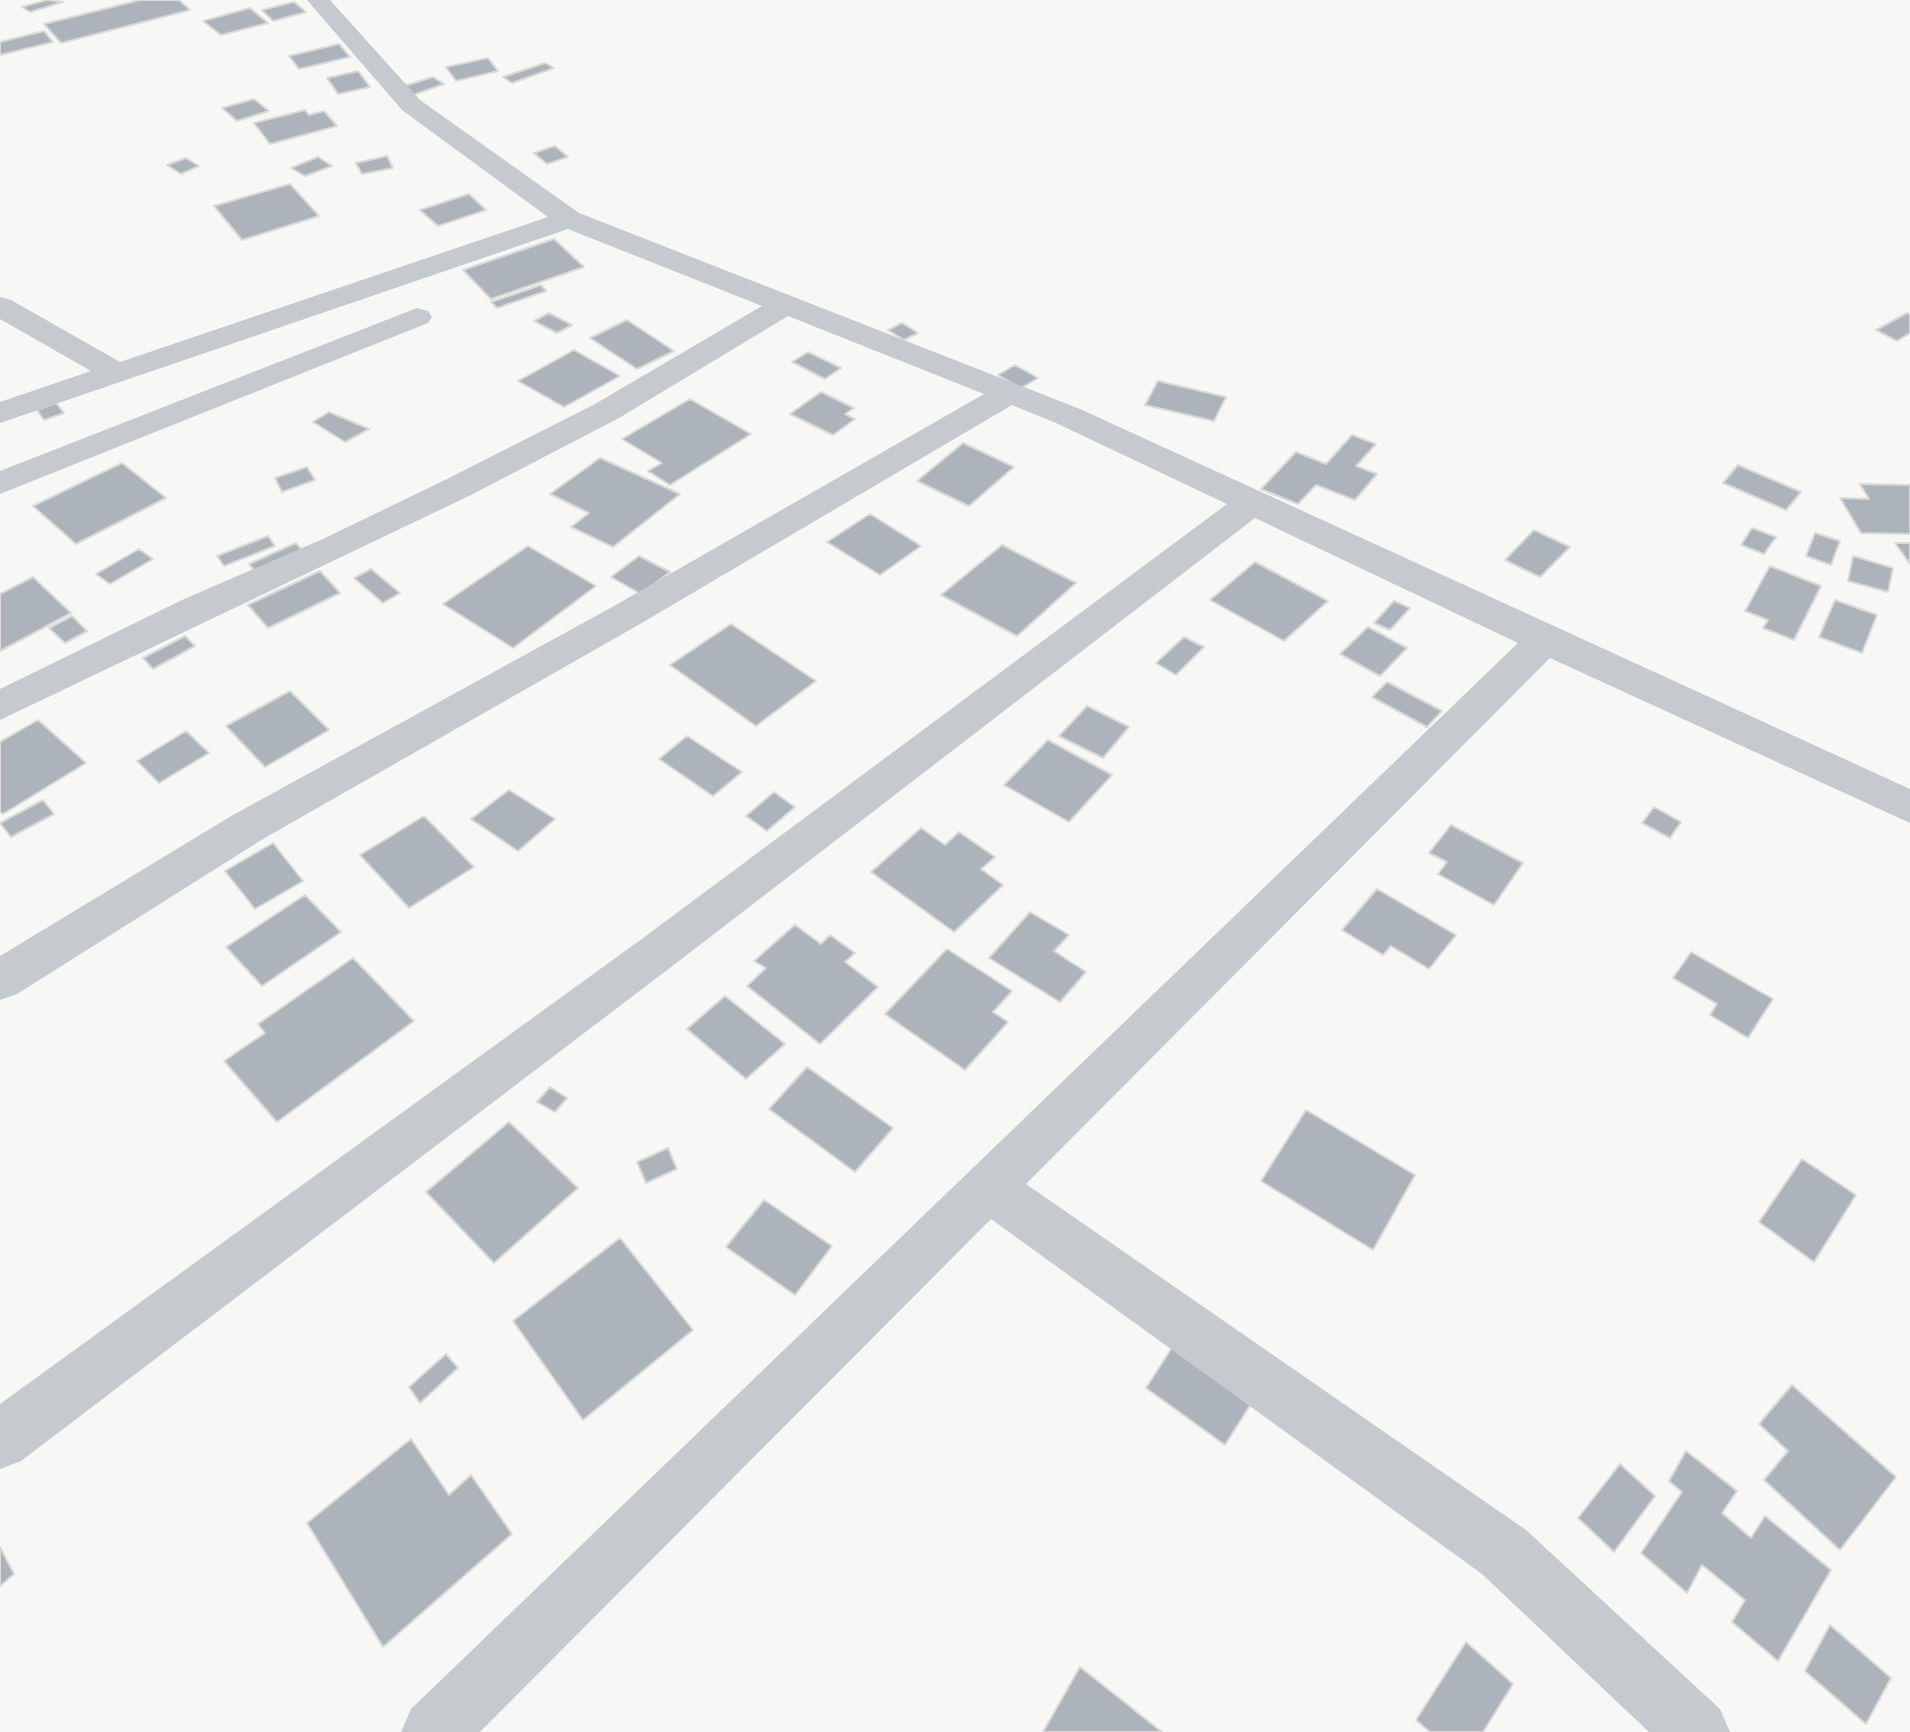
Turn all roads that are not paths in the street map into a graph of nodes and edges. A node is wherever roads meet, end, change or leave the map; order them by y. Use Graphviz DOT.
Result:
graph roads {
  1 [pos="318,0"];
  2 [pos="569,219"];
  3 [pos="786,304"];
  4 [pos="0,306"];
  5 [pos="417,317"];
  6 [pos="119,374"];
  7 [pos="1009,393"];
  8 [pos="0,413"];
  9 [pos="0,483"];
  10 [pos="1252,503"];
  11 [pos="1545,640"];
  12 [pos="0,706"];
  13 [pos="1910,807"];
  14 [pos="0,980"];
  15 [pos="988,1187"];
  16 [pos="0,1440"];
  17 [pos="434,1732"];
  18 [pos="1697,1732"];
  1 -- 2 [label="street"];
  2 -- 3 [label="street"];
  2 -- 6 [label="street"];
  3 -- 7 [label="street"];
  3 -- 12 [label="street"];
  4 -- 6 [label="street"];
  5 -- 9 [label="street"];
  6 -- 8 [label="street"];
  7 -- 10 [label="street"];
  7 -- 14 [label="street"];
  10 -- 11 [label="street"];
  10 -- 16 [label="street"];
  11 -- 13 [label="street"];
  11 -- 15 [label="street"];
  15 -- 17 [label="street"];
  15 -- 18 [label="street"];
}
